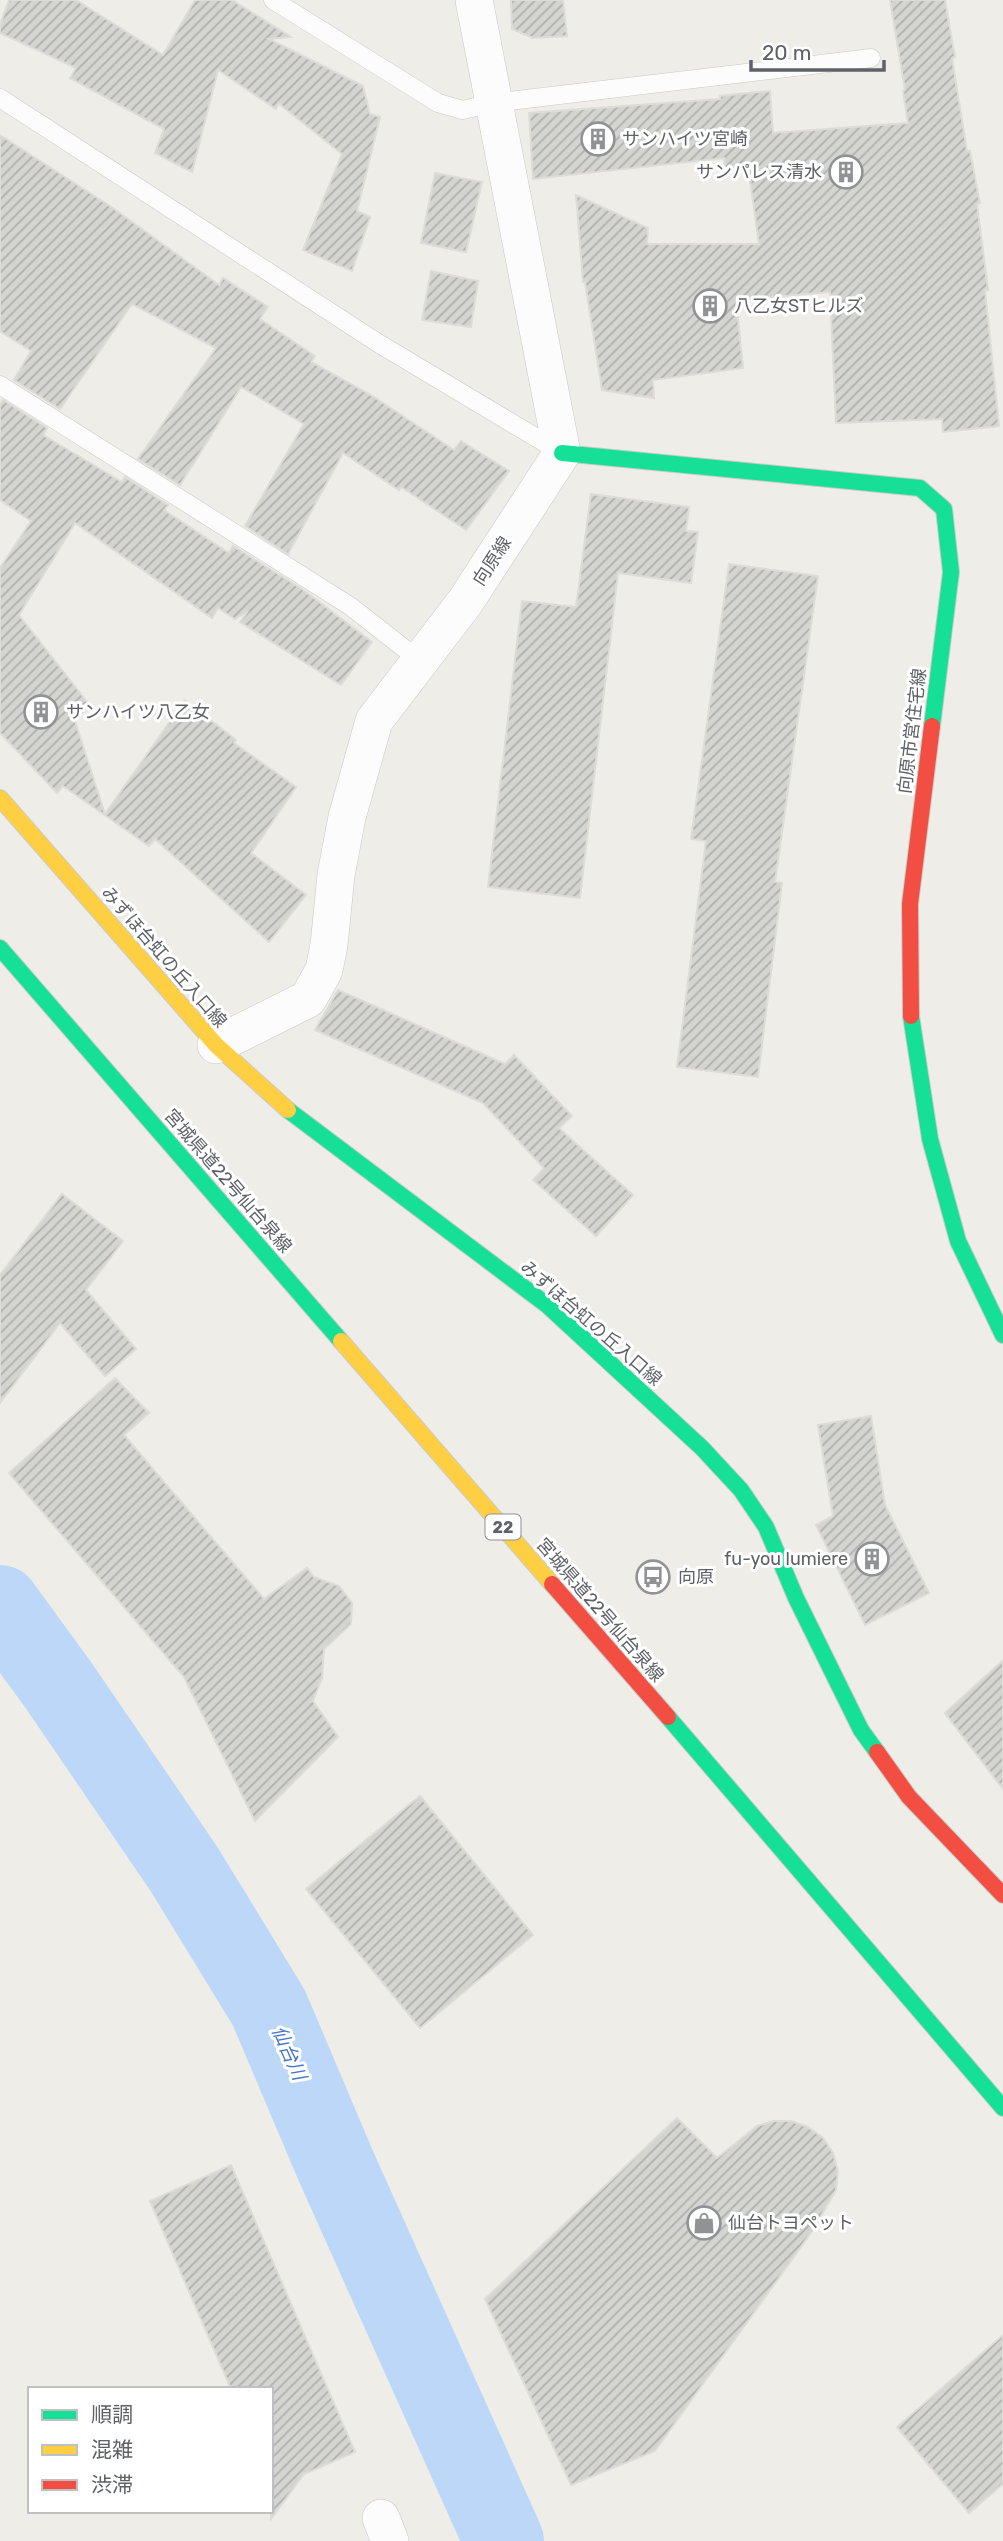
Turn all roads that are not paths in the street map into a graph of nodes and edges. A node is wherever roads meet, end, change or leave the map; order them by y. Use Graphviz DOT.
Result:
graph roads {
  1 [pos="273,0"];
  2 [pos="474,0"];
  3 [pos="871,58"];
  4 [pos="0,98"];
  5 [pos="492,103"];
  6 [pos="0,385"];
  7 [pos="562,453"];
  8 [pos="419,660"];
  9 [pos="0,798"];
  10 [pos="0,948"];
  11 [pos="216,1045"];
  12 [pos="1003,1335"];
  13 [pos="1003,1895"];
  14 [pos="1003,2108"];
  1 -- 5 [label="lane"];
  2 -- 5 [label="street"];
  3 -- 5 [label="lane"];
  4 -- 7 [label="lane"];
  5 -- 7 [label="street"];
  6 -- 8 [label="lane"];
  7 -- 8 [label="street, 向原線"];
  7 -- 12 [label="street, 向原市営住宅線"];
  8 -- 11 [label="street, 向原線"];
  9 -- 11 [label="street, みずほ台虹の丘入口線"];
  10 -- 14 [label="street, 宮城県道22号仙台泉線 / 22"];
  11 -- 13 [label="street, みずほ台虹の丘入口線"];
}
